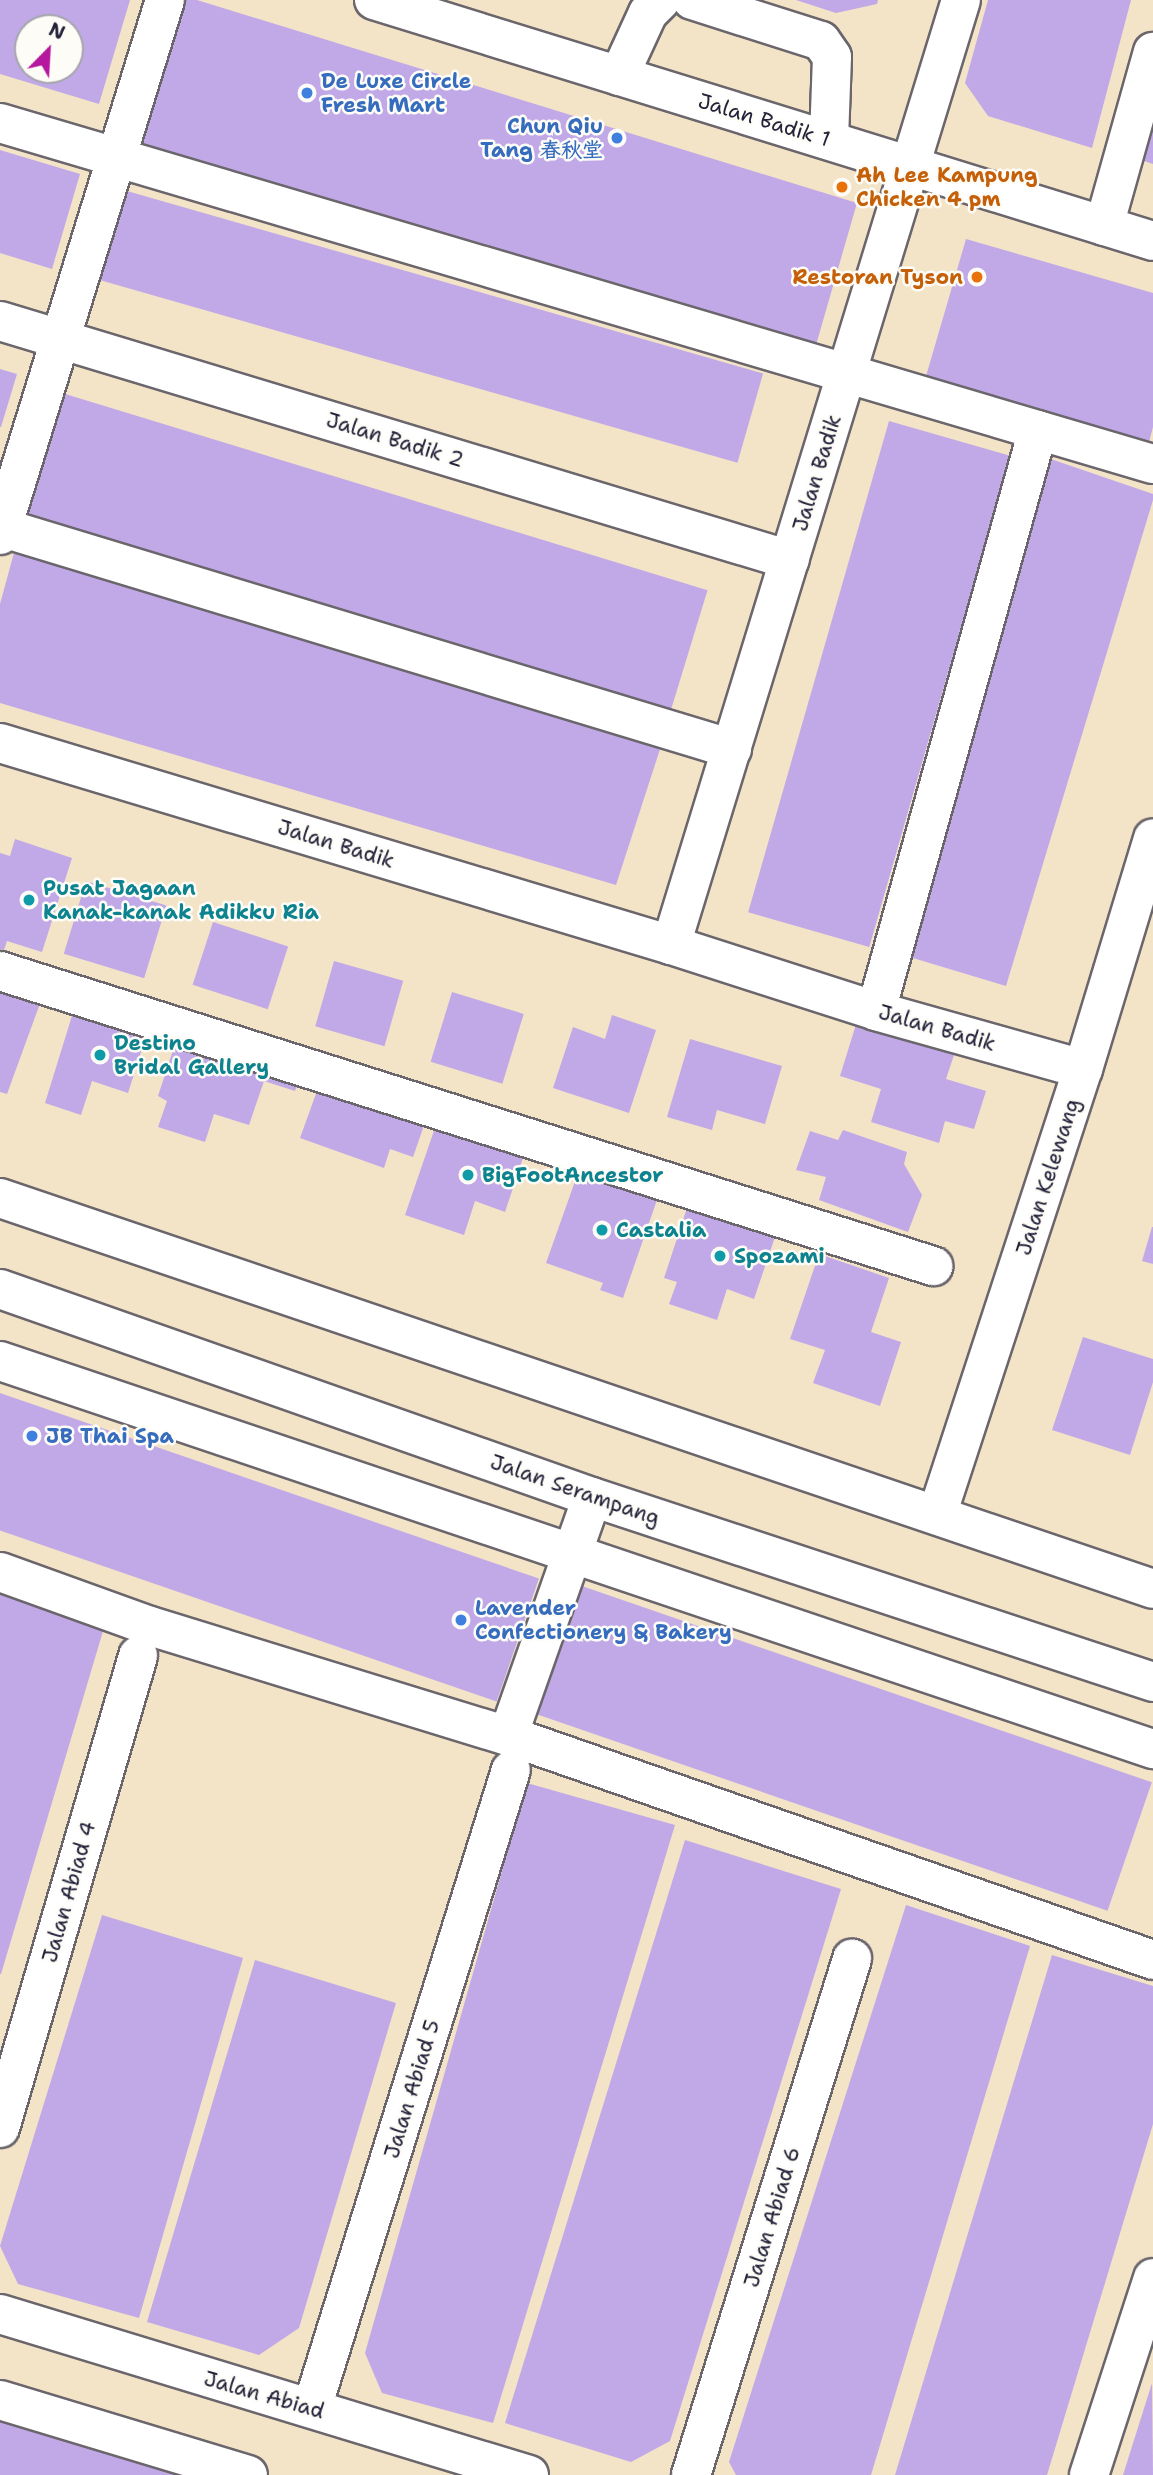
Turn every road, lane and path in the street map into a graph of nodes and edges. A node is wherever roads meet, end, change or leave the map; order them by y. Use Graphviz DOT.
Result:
graph roads {
  1 [pos="165,0"];
  2 [pos="374,0"];
  3 [pos="661,0"];
  4 [pos="692,0"];
  5 [pos="961,0"];
  6 [pos="1153,52"];
  7 [pos="619,76"];
  8 [pos="0,123"];
  9 [pos="829,141"];
  10 [pos="116,158"];
  11 [pos="912,167"];
  12 [pos="1104,226"];
  13 [pos="1153,241"];
  14 [pos="0,321"];
  15 [pos="61,339"];
  16 [pos="848,374"];
  17 [pos="1038,430"];
  18 [pos="1153,464"];
  19 [pos="1,530"];
  20 [pos="790,560"];
  21 [pos="0,743"];
  22 [pos="732,749"];
  23 [pos="1153,838"];
  24 [pos="1138,940"];
  25 [pos="671,946"];
  26 [pos="0,971"];
  27 [pos="876,1011"];
  28 [pos="1083,1069"];
  29 [pos="0,1198"];
  30 [pos="933,1266"];
  31 [pos="0,1289"];
  32 [pos="0,1361"];
  33 [pos="592,1497"];
  34 [pos="937,1515"];
  35 [pos="573,1554"];
  36 [pos="0,1572"];
  37 [pos="1153,1589"];
  38 [pos="138,1656"];
  39 [pos="1153,1682"];
  40 [pos="1153,1749"];
  41 [pos="510,1753"];
  42 [pos="852,1959"];
  43 [pos="1153,1961"];
  44 [pos="0,2128"];
  45 [pos="1153,2278"];
  46 [pos="0,2314"];
  47 [pos="0,2400"];
  48 [pos="312,2408"];
  49 [pos="507,2472"];
  50 [pos="248,2475"];
  51 [pos="691,2475"];
  52 [pos="1089,2475"];
  1 -- 10 [label="street"];
  2 -- 7 [label="street, Jalan Badik 1"];
  3 -- 7 [label="street"];
  4 -- 9 [label="street"];
  5 -- 11 [label="street, Jalan Badik"];
  6 -- 12 [label="street"];
  7 -- 9 [label="street, Jalan Badik 1"];
  8 -- 10 [label="street"];
  9 -- 11 [label="street, Jalan Badik 1"];
  10 -- 15 [label="street"];
  10 -- 16 [label="street"];
  11 -- 12 [label="street, Jalan Badik 1"];
  11 -- 16 [label="street, Jalan Badik"];
  12 -- 13 [label="street, Jalan Badik 1"];
  14 -- 15 [label="street, Jalan Badik 2"];
  15 -- 19 [label="street"];
  15 -- 20 [label="street, Jalan Badik 2"];
  16 -- 17 [label="street"];
  16 -- 20 [label="street, Jalan Badik"];
  17 -- 18 [label="street"];
  17 -- 27 [label="street"];
  19 -- 22 [label="street"];
  20 -- 22 [label="street, Jalan Badik"];
  21 -- 25 [label="street, Jalan Badik"];
  22 -- 25 [label="street, Jalan Badik"];
  23 -- 24 [label="street, Jalan Kelewang"];
  24 -- 28 [label="street, Jalan Kelewang"];
  25 -- 27 [label="street, Jalan Badik"];
  26 -- 30 [label="street"];
  27 -- 28 [label="street, Jalan Badik"];
  28 -- 34 [label="street, Jalan Kelewang"];
  29 -- 34 [label="street"];
  31 -- 33 [label="street, Jalan Serampang"];
  32 -- 35 [label="street"];
  33 -- 35 [label="street, Jalan Abiad 5"];
  33 -- 39 [label="street, Jalan Serampang"];
  34 -- 37 [label="street"];
  35 -- 40 [label="street"];
  35 -- 41 [label="street, Jalan Abiad 5"];
  36 -- 41 [label="street"];
  38 -- 44 [label="street, Jalan Abiad 4"];
  41 -- 43 [label="street"];
  41 -- 48 [label="street, Jalan Abiad 5"];
  42 -- 51 [label="street, Jalan Abiad 6"];
  45 -- 52 [label="street"];
  46 -- 48 [label="street, Jalan Abiad"];
  47 -- 50 [label="street"];
  48 -- 49 [label="street, Jalan Abiad"];
}
